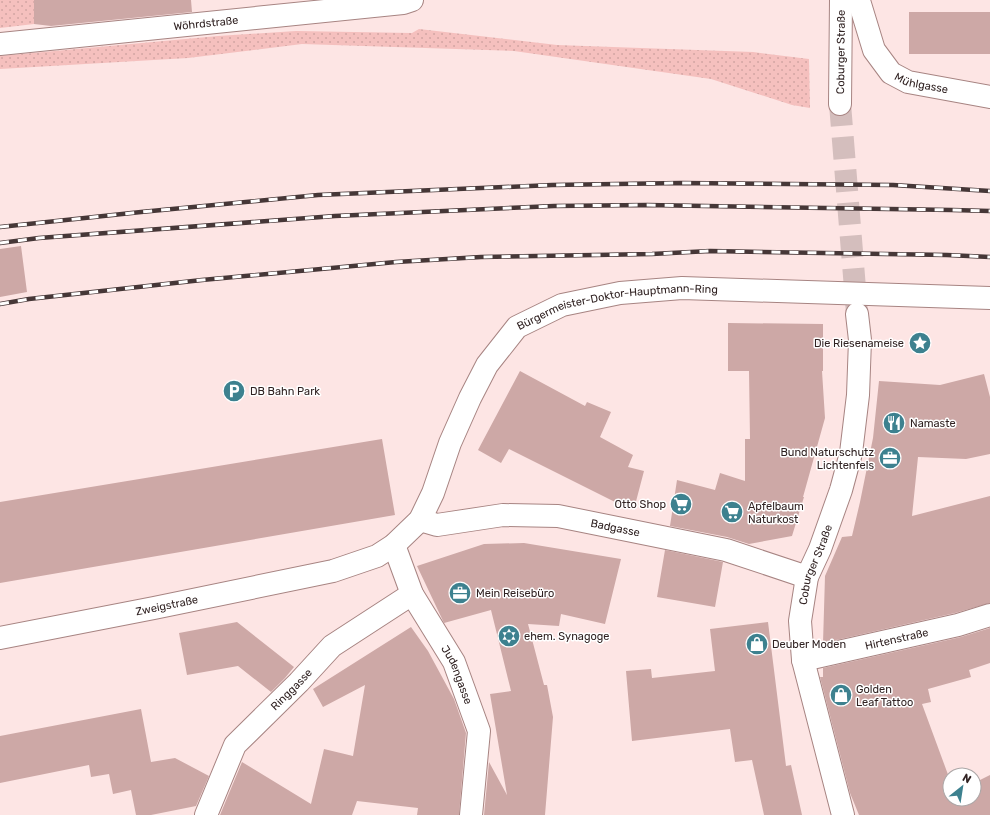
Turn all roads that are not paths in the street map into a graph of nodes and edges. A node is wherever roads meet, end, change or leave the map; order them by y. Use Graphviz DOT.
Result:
graph roads {
  1 [pos="412,0"];
  2 [pos="841,0"];
  3 [pos="851,0"];
  4 [pos="0,44"];
  5 [pos="990,97"];
  6 [pos="840,104"];
  7 [pos="990,298"];
  8 [pos="857,314"];
  9 [pos="420,520"];
  10 [pos="394,545"];
  11 [pos="333,571"];
  12 [pos="807,577"];
  13 [pos="412,594"];
  14 [pos="990,616"];
  15 [pos="0,638"];
  16 [pos="803,660"];
  17 [pos="206,815"];
  18 [pos="471,815"];
  19 [pos="843,815"];
  1 -- 4 [label="street, Wöhrdstraße"];
  2 -- 6 [label="street, Coburger Straße"];
  3 -- 5 [label="street, Mühlgasse"];
  7 -- 9 [label="street, Bürgermeister-Doktor-Hauptmann-Ring"];
  8 -- 12 [label="street, Coburger Straße"];
  9 -- 10 [label="street, Bürgermeister-Doktor-Hauptmann-Ring"];
  9 -- 12 [label="street, Badgasse"];
  10 -- 11 [label="street, Bürgermeister-Doktor-Hauptmann-Ring"];
  10 -- 13 [label="street, Judengasse"];
  11 -- 15 [label="street, Zweigstraße"];
  12 -- 16 [label="street, Coburger Straße"];
  13 -- 17 [label="street, Ringgasse"];
  13 -- 18 [label="street, Judengasse"];
  14 -- 16 [label="street, Hirtenstraße"];
  16 -- 19 [label="street, Coburger Straße"];
}
